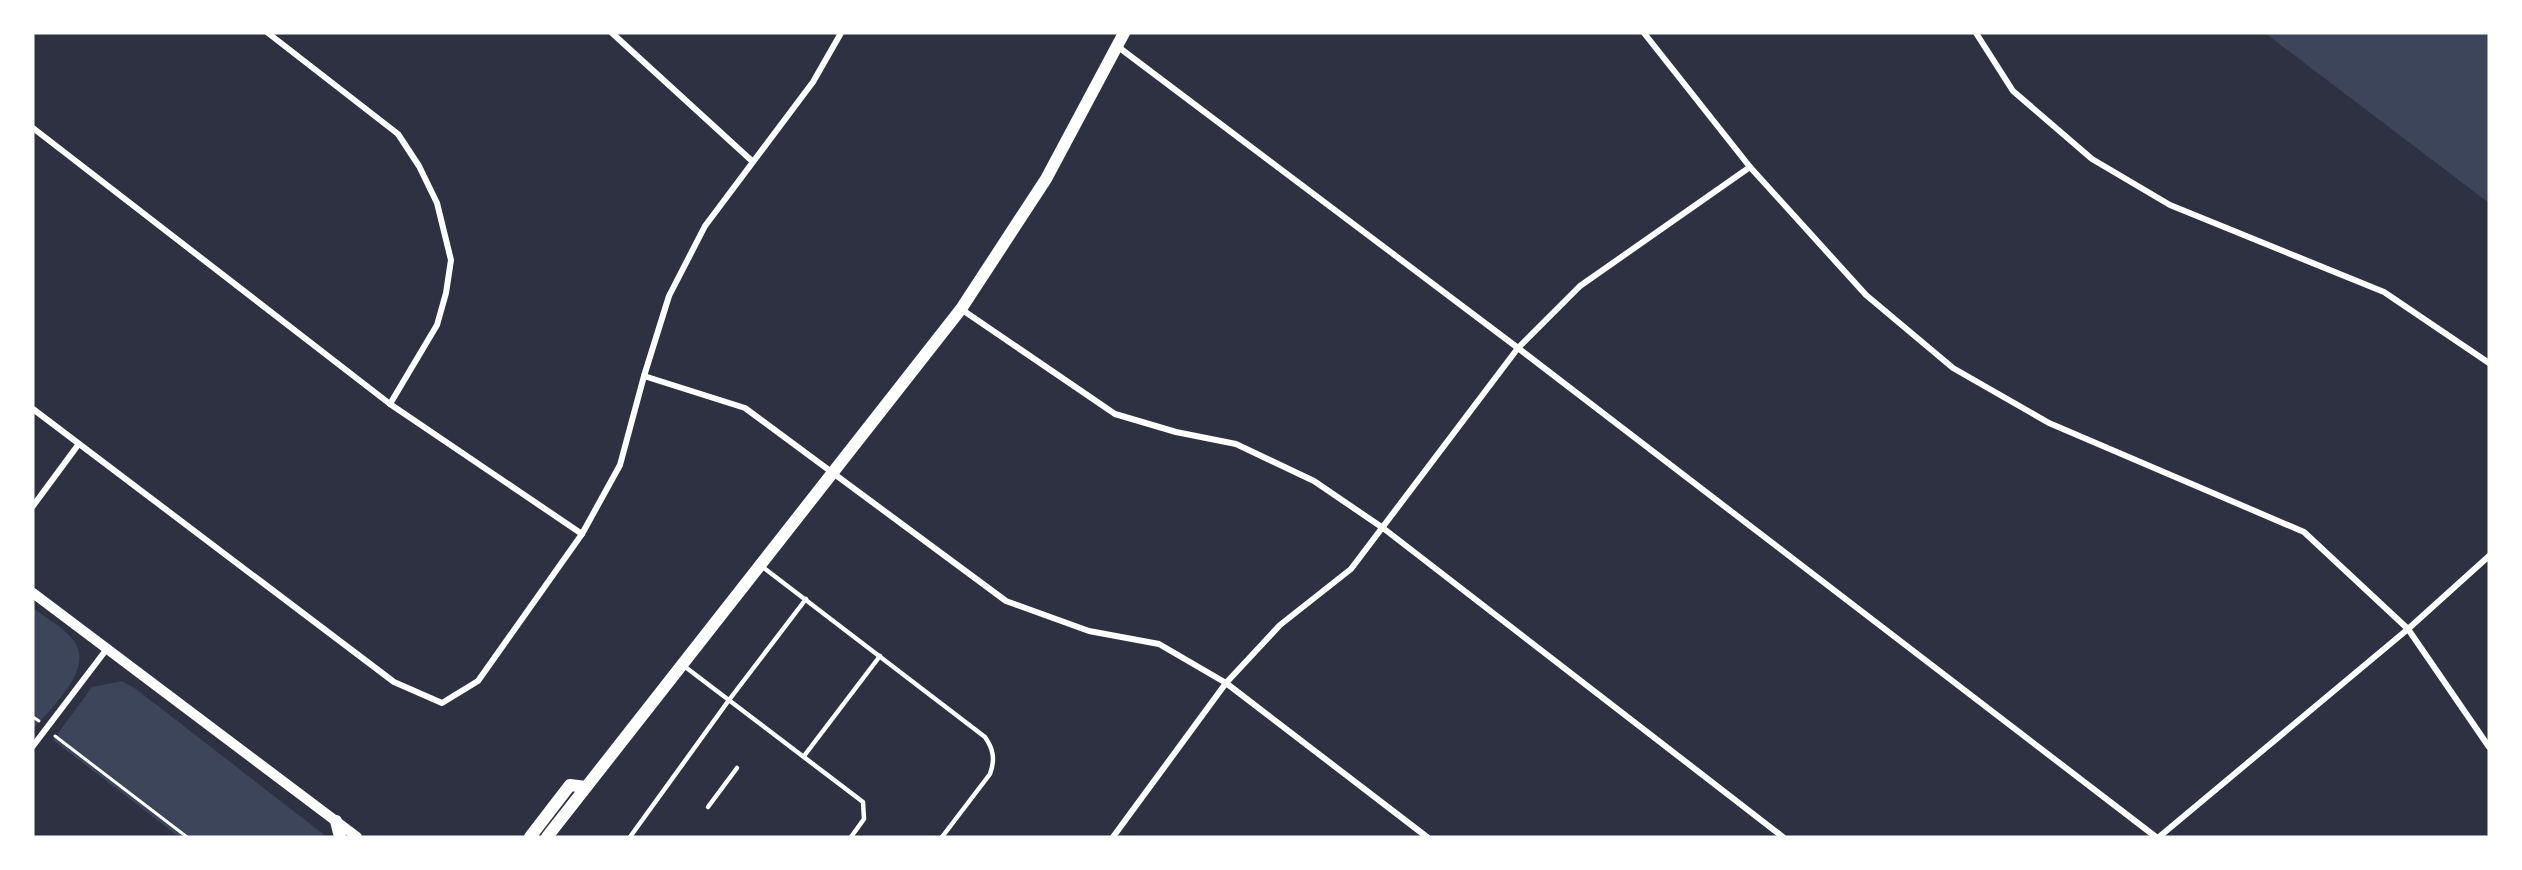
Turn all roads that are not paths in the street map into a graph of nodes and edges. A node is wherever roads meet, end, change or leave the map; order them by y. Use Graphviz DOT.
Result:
graph roads {
  1 [pos="268,33"];
  2 [pos="612,33"];
  3 [pos="841,33"];
  4 [pos="1124,33"];
  5 [pos="1644,33"];
  6 [pos="1976,33"];
  7 [pos="1117,46"];
  8 [pos="33,128"];
  9 [pos="752,161"];
  10 [pos="1750,167"];
  11 [pos="961,309"];
  12 [pos="1518,348"];
  13 [pos="2489,363"];
  14 [pos="644,376"];
  15 [pos="390,404"];
  16 [pos="33,409"];
  17 [pos="78,445"];
  18 [pos="832,470"];
  19 [pos="33,506"];
  20 [pos="1383,528"];
  21 [pos="582,534"];
  22 [pos="2489,556"];
  23 [pos="759,564"];
  24 [pos="33,593"];
  25 [pos="806,599"];
  26 [pos="2408,629"];
  27 [pos="106,650"];
  28 [pos="880,656"];
  29 [pos="682,664"];
  30 [pos="1226,683"];
  31 [pos="729,700"];
  32 [pos="33,746"];
  33 [pos="2489,747"];
  34 [pos="804,756"];
  35 [pos="737,768"];
  36 [pos="586,787"];
  37 [pos="708,807"];
  38 [pos="336,821"];
  39 [pos="549,836"];
  40 [pos="340,837"];
  41 [pos="357,837"];
  42 [pos="530,837"];
  43 [pos="630,837"];
  44 [pos="851,837"];
  45 [pos="942,837"];
  46 [pos="1113,837"];
  47 [pos="1427,837"];
  48 [pos="1784,837"];
  49 [pos="2157,837"];
  1 -- 15 [label="street"];
  2 -- 9 [label="street"];
  3 -- 9 [label="street"];
  4 -- 7 [label="main road"];
  5 -- 10 [label="street"];
  6 -- 13 [label="street"];
  7 -- 11 [label="main road"];
  7 -- 12 [label="street"];
  8 -- 15 [label="street"];
  9 -- 14 [label="street"];
  10 -- 12 [label="street"];
  10 -- 26 [label="street"];
  11 -- 18 [label="main road"];
  11 -- 20 [label="street"];
  12 -- 20 [label="street"];
  12 -- 49 [label="street"];
  14 -- 18 [label="street"];
  14 -- 21 [label="street"];
  15 -- 21 [label="street"];
  16 -- 17 [label="street"];
  17 -- 19 [label="street"];
  17 -- 21 [label="street"];
  18 -- 23 [label="main road"];
  18 -- 30 [label="street"];
  20 -- 30 [label="street"];
  20 -- 48 [label="street"];
  22 -- 26 [label="street"];
  23 -- 25 [label="lane"];
  23 -- 29 [label="main road"];
  24 -- 27 [label="street"];
  25 -- 28 [label="lane"];
  25 -- 31 [label="lane"];
  26 -- 33 [label="street"];
  26 -- 49 [label="street"];
  27 -- 32 [label="street"];
  27 -- 38 [label="street"];
  28 -- 34 [label="lane"];
  28 -- 45 [label="lane"];
  29 -- 31 [label="lane"];
  29 -- 36 [label="main road"];
  30 -- 46 [label="street"];
  30 -- 47 [label="street"];
  31 -- 34 [label="lane"];
  31 -- 43 [label="lane"];
  34 -- 44 [label="lane"];
  35 -- 37 [label="lane"];
  36 -- 39 [label="main road"];
  36 -- 42 [label="main road"];
  38 -- 40 [label="main road"];
  38 -- 41 [label="street"];
}
